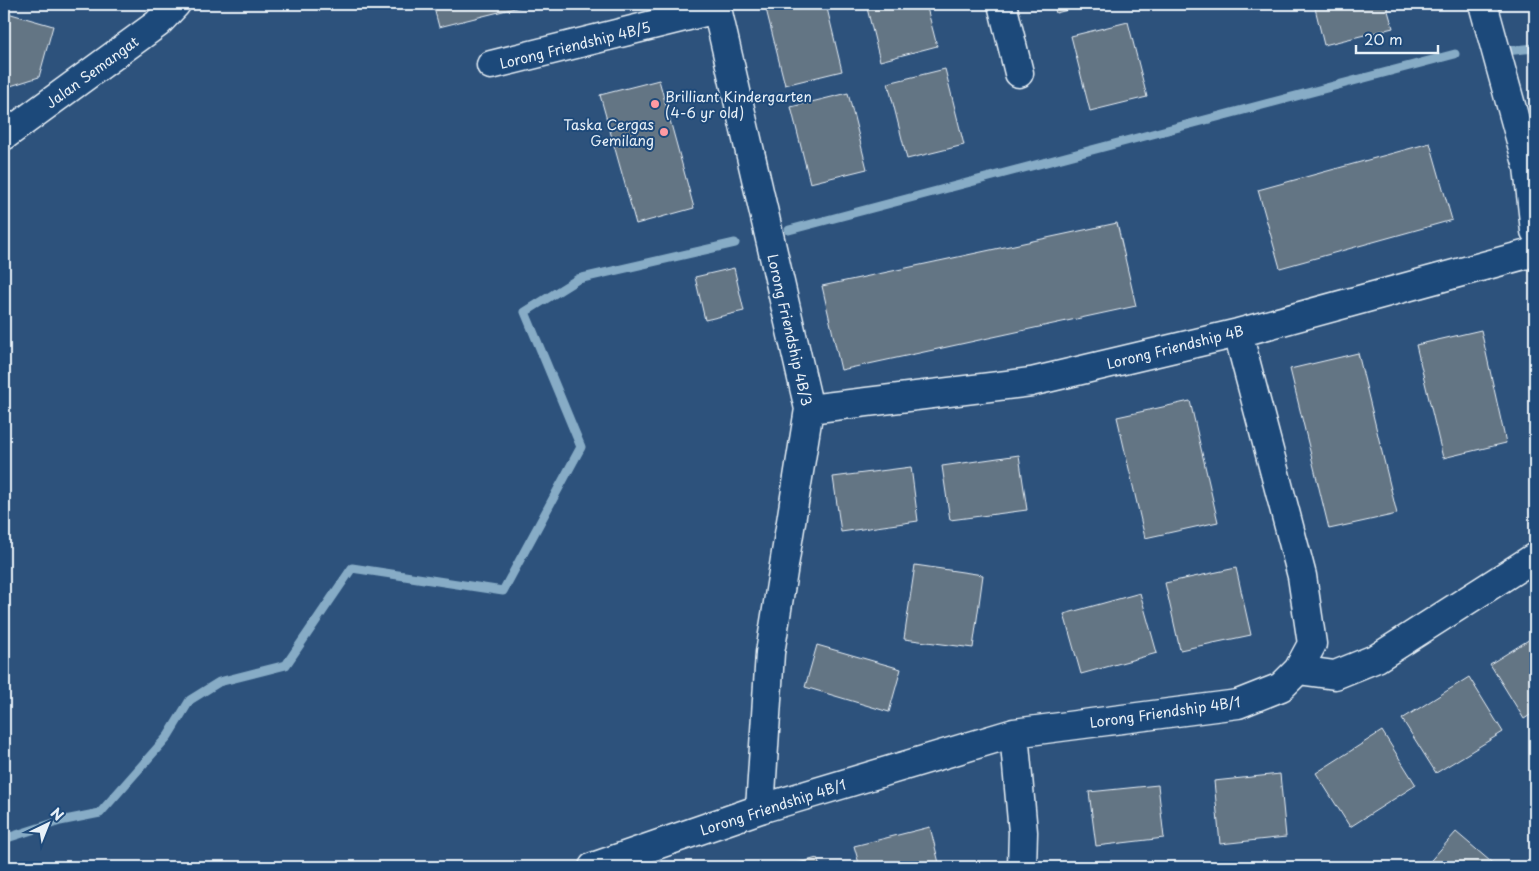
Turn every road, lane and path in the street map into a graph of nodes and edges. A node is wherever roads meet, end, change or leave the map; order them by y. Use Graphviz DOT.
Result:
graph roads {
  1 [pos="176,4"];
  2 [pos="1002,4"];
  3 [pos="1483,4"];
  4 [pos="716,6"];
  5 [pos="491,65"];
  6 [pos="1019,72"];
  7 [pos="4,136"];
  8 [pos="1532,167"];
  9 [pos="1535,231"];
  10 [pos="1535,252"];
  11 [pos="1238,333"];
  12 [pos="809,409"];
  13 [pos="1535,557"];
  14 [pos="1298,670"];
  15 [pos="1014,733"];
  16 [pos="760,809"];
  17 [pos="593,867"];
  18 [pos="1022,867"];
  1 -- 7 [label="street, Jalan Semangat"];
  2 -- 6 [label="street"];
  3 -- 8 [label="street"];
  4 -- 5 [label="street, Lorong Friendship 4B/5"];
  4 -- 12 [label="street, Lorong Friendship 4B/3"];
  8 -- 9 [label="street"];
  10 -- 11 [label="street, Lorong Friendship 4B"];
  11 -- 12 [label="street, Lorong Friendship 4B"];
  11 -- 14 [label="street, Lorong Friendship 4B/1"];
  12 -- 16 [label="street, Lorong Friendship 4B/3"];
  13 -- 14 [label="street"];
  14 -- 15 [label="street, Lorong Friendship 4B/1"];
  15 -- 16 [label="street, Lorong Friendship 4B/1"];
  15 -- 18 [label="street"];
  16 -- 17 [label="street, Lorong Friendship 4B/1"];
}
